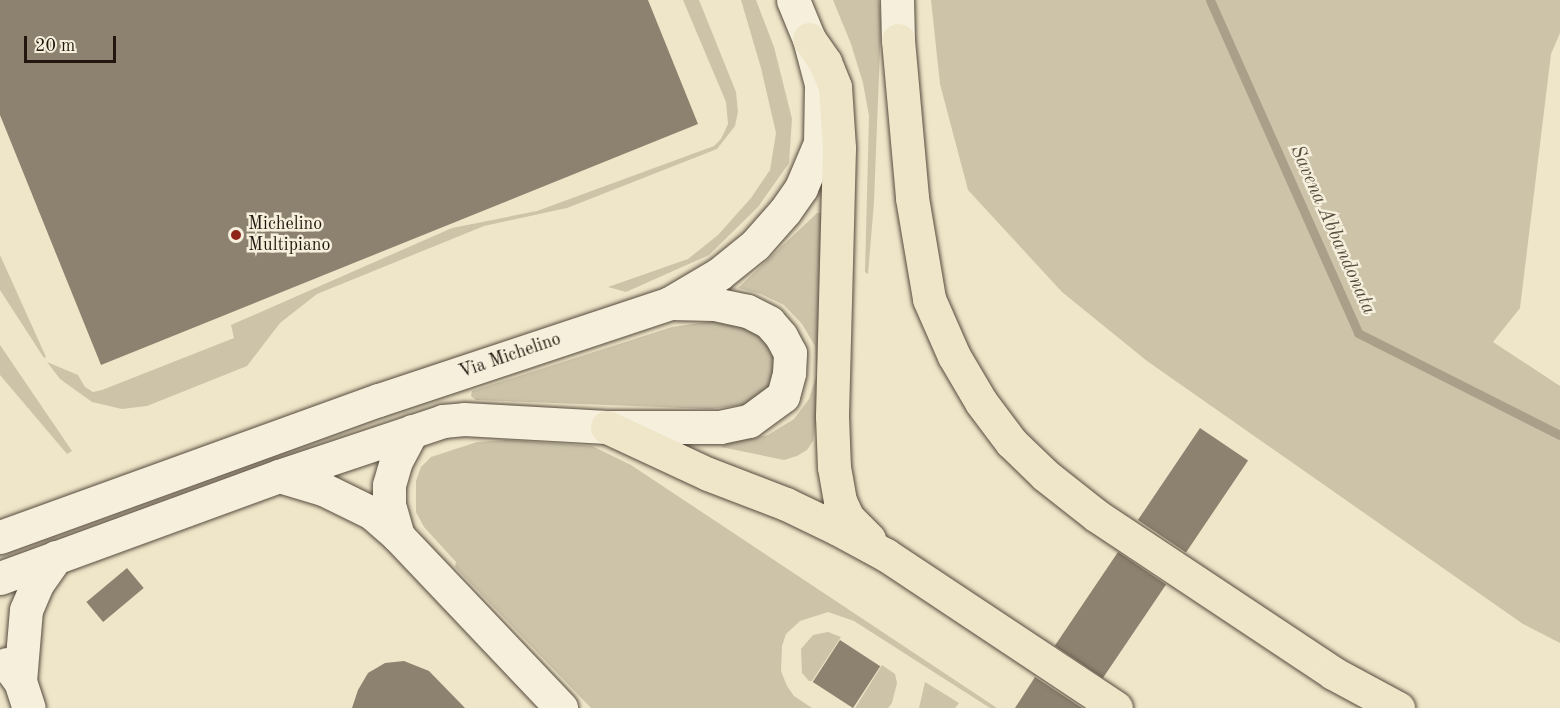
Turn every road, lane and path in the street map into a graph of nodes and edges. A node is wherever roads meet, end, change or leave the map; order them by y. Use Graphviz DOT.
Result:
graph roads {
  1 [pos="793,0"];
  2 [pos="897,0"];
  3 [pos="809,39"];
  4 [pos="898,40"];
  5 [pos="670,303"];
  6 [pos="607,427"];
  7 [pos="412,431"];
  8 [pos="279,476"];
  9 [pos="398,536"];
  10 [pos="0,537"];
  11 [pos="885,555"];
  12 [pos="56,557"];
  13 [pos="0,578"];
  14 [pos="0,655"];
  15 [pos="24,694"];
  16 [pos="561,708"];
  17 [pos="1116,708"];
  18 [pos="1398,708"];
  1 -- 3 [label="street, Via Michelino"];
  2 -- 4 [label="street"];
  3 -- 5 [label="street, Via Michelino"];
  3 -- 11 [label="highway"];
  4 -- 18 [label="highway"];
  5 -- 6 [label="street"];
  5 -- 10 [label="street, Via Michelino"];
  6 -- 7 [label="street"];
  6 -- 11 [label="highway"];
  7 -- 8 [label="street"];
  7 -- 9 [label="street"];
  8 -- 9 [label="street"];
  8 -- 12 [label="street"];
  9 -- 16 [label="street"];
  11 -- 17 [label="highway"];
  12 -- 13 [label="street"];
  12 -- 15 [label="street"];
  14 -- 15 [label="street"];
}
